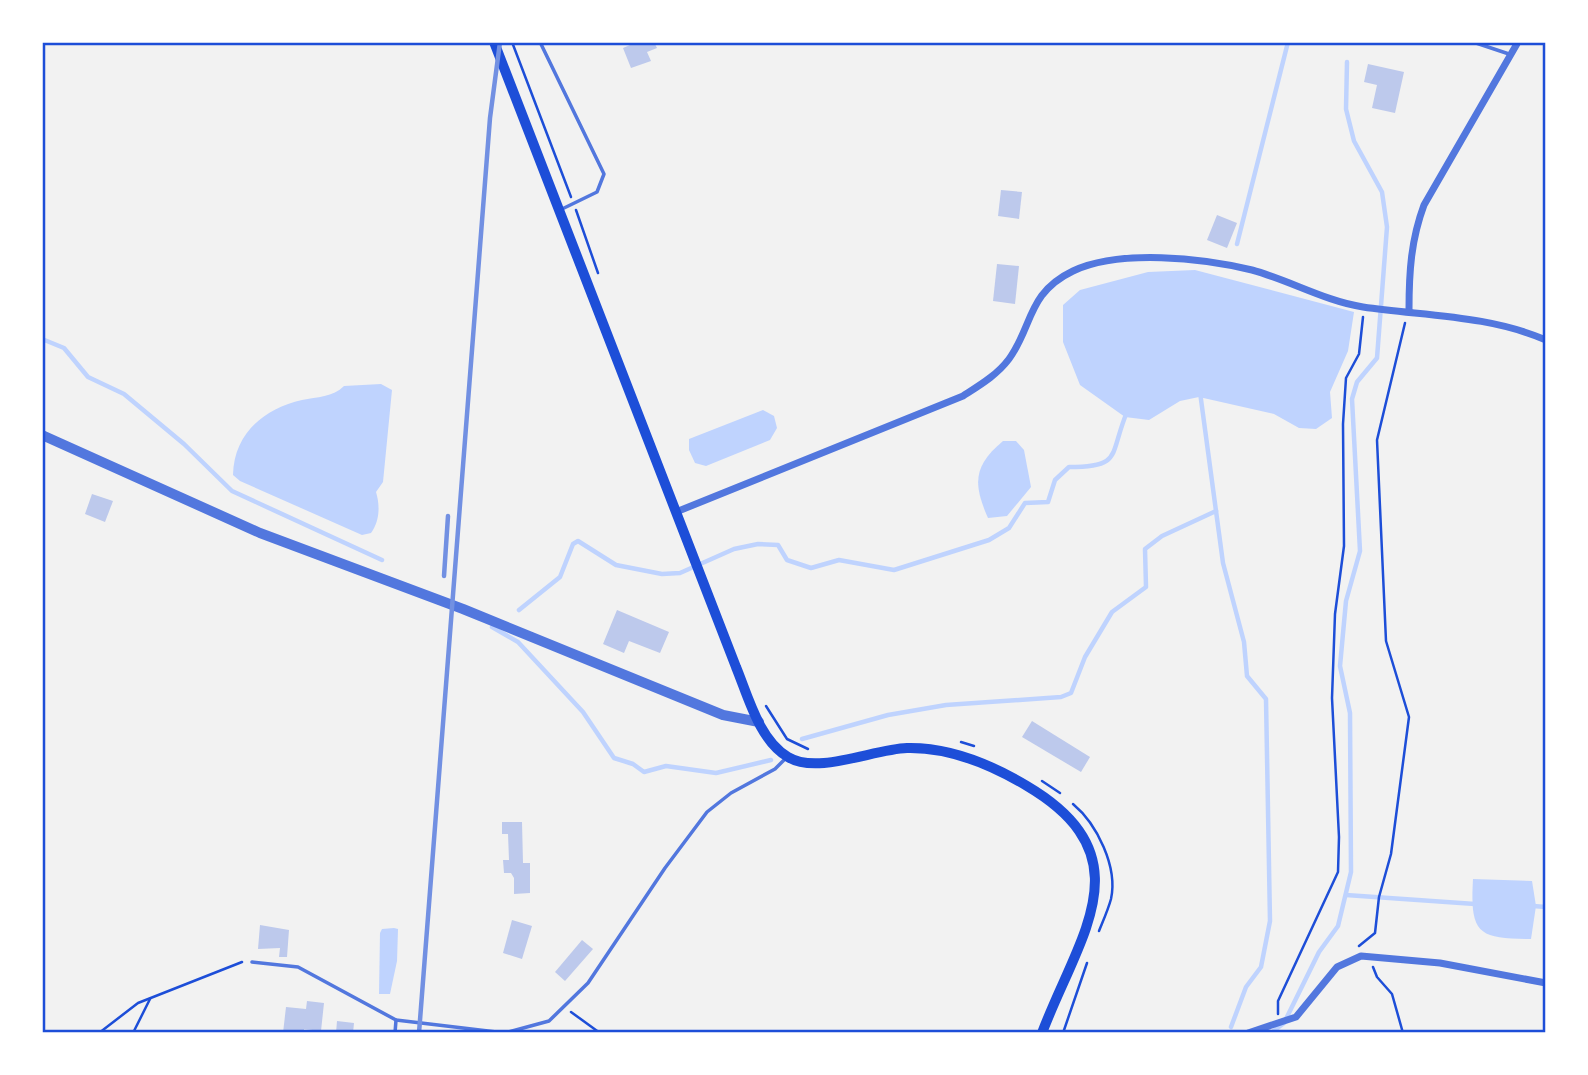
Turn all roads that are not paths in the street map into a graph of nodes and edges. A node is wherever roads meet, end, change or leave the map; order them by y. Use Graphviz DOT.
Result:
graph roads {
  1 [pos="494,42"];
  2 [pos="540,42"];
  3 [pos="1473,42"];
  4 [pos="1518,42"];
  5 [pos="1509,54"];
  6 [pos="558,210"];
  7 [pos="1409,310"];
  8 [pos="1546,340"];
  9 [pos="42,435"];
  10 [pos="676,512"];
  11 [pos="759,722"];
  12 [pos="787,757"];
  13 [pos="253,962"];
  14 [pos="1546,983"];
  15 [pos="397,1020"];
  16 [pos="395,1033"];
  17 [pos="1042,1033"];
  18 [pos="1248,1033"];
  1 -- 6 [label="main road"];
  2 -- 6 [label="lane"];
  3 -- 5 [label="lane"];
  4 -- 5 [label="street"];
  5 -- 7 [label="street"];
  6 -- 10 [label="main road"];
  7 -- 8 [label="street"];
  7 -- 10 [label="street"];
  9 -- 11 [label="street"];
  10 -- 11 [label="main road"];
  11 -- 12 [label="main road"];
  12 -- 15 [label="lane"];
  12 -- 17 [label="main road"];
  13 -- 15 [label="lane"];
  14 -- 18 [label="street"];
  15 -- 16 [label="lane"];
}
